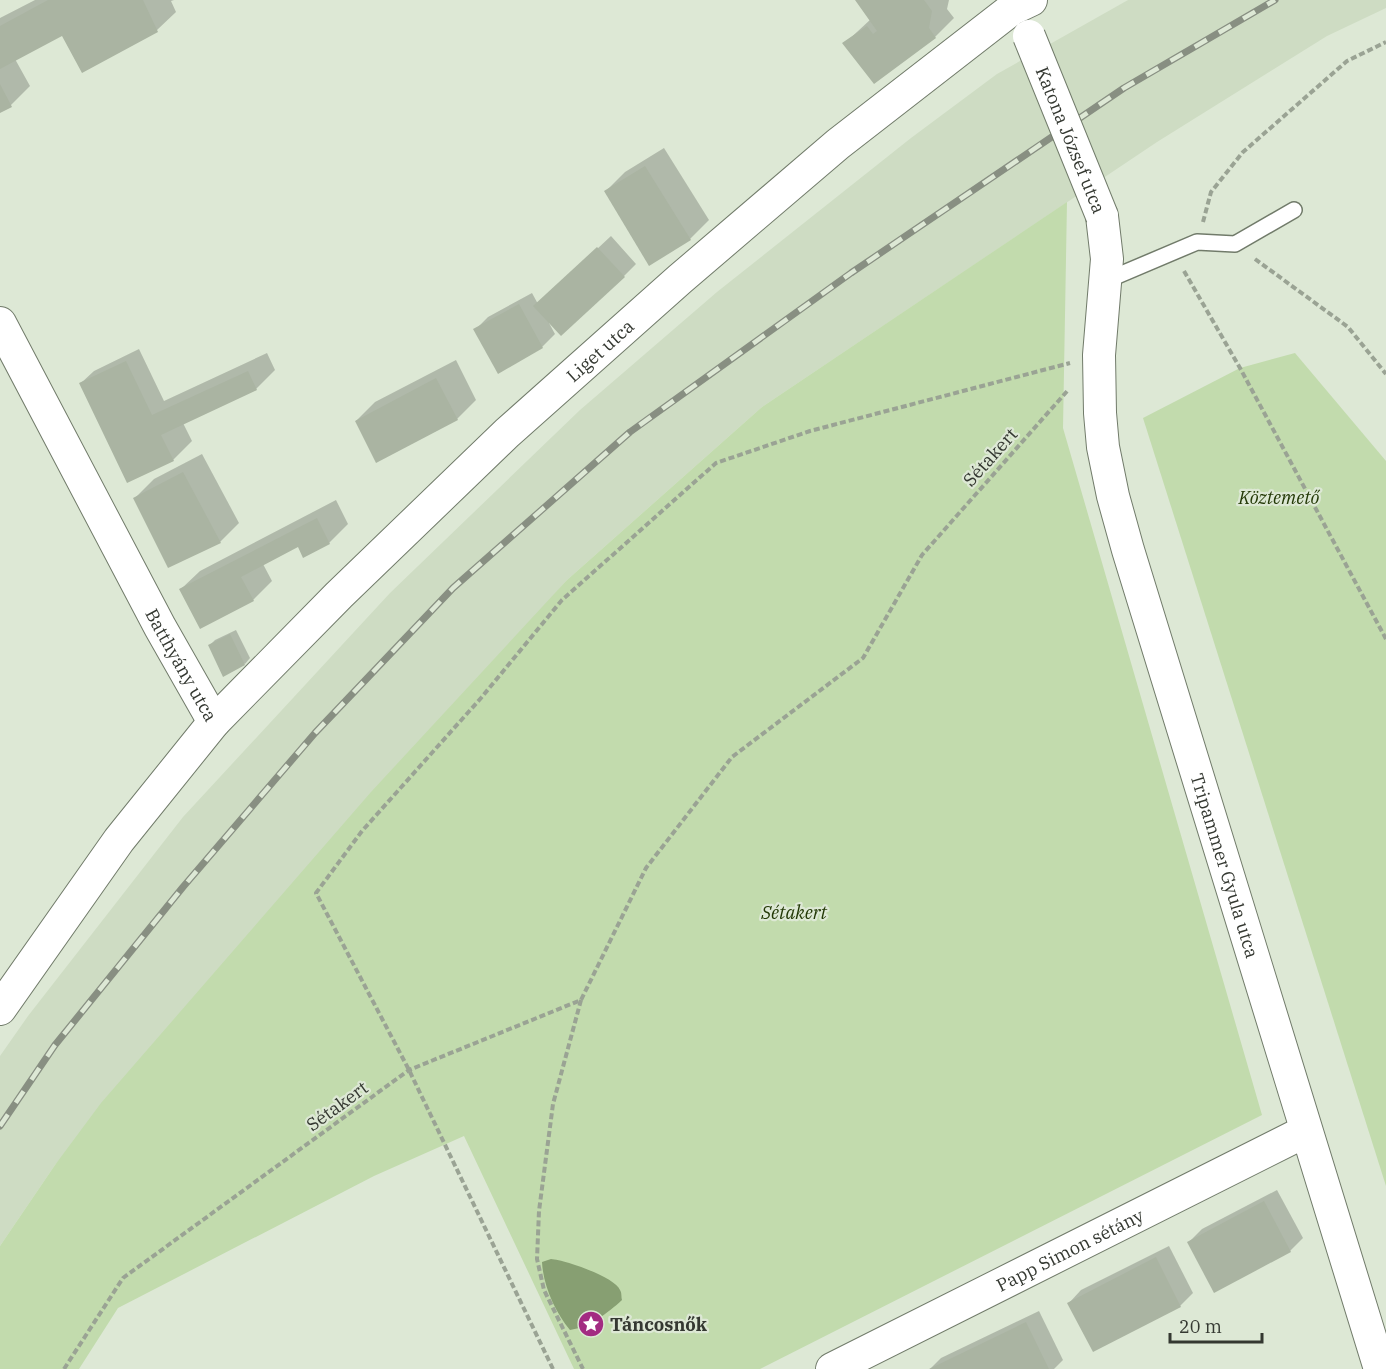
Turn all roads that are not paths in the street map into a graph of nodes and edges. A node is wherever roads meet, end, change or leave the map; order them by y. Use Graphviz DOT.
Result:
graph roads {
  1 [pos="1016,3"];
  2 [pos="1294,210"];
  3 [pos="1105,281"];
  4 [pos="0,322"];
  5 [pos="1099,355"];
  6 [pos="214,722"];
  7 [pos="0,1009"];
  8 [pos="1306,1131"];
  9 [pos="832,1369"];
  10 [pos="1380,1369"];
  1 -- 3 [label="street, Katona József utca, bridge"];
  1 -- 6 [label="street, Liget utca"];
  2 -- 3 [label="lane"];
  3 -- 5 [label="street, Katona József utca"];
  4 -- 6 [label="street, Batthyány utca"];
  5 -- 8 [label="street, Tripammer Gyula utca"];
  6 -- 7 [label="street, Batthyány utca"];
  8 -- 9 [label="street, Papp Simon sétány"];
  8 -- 10 [label="street, Tripammer Gyula utca"];
}
